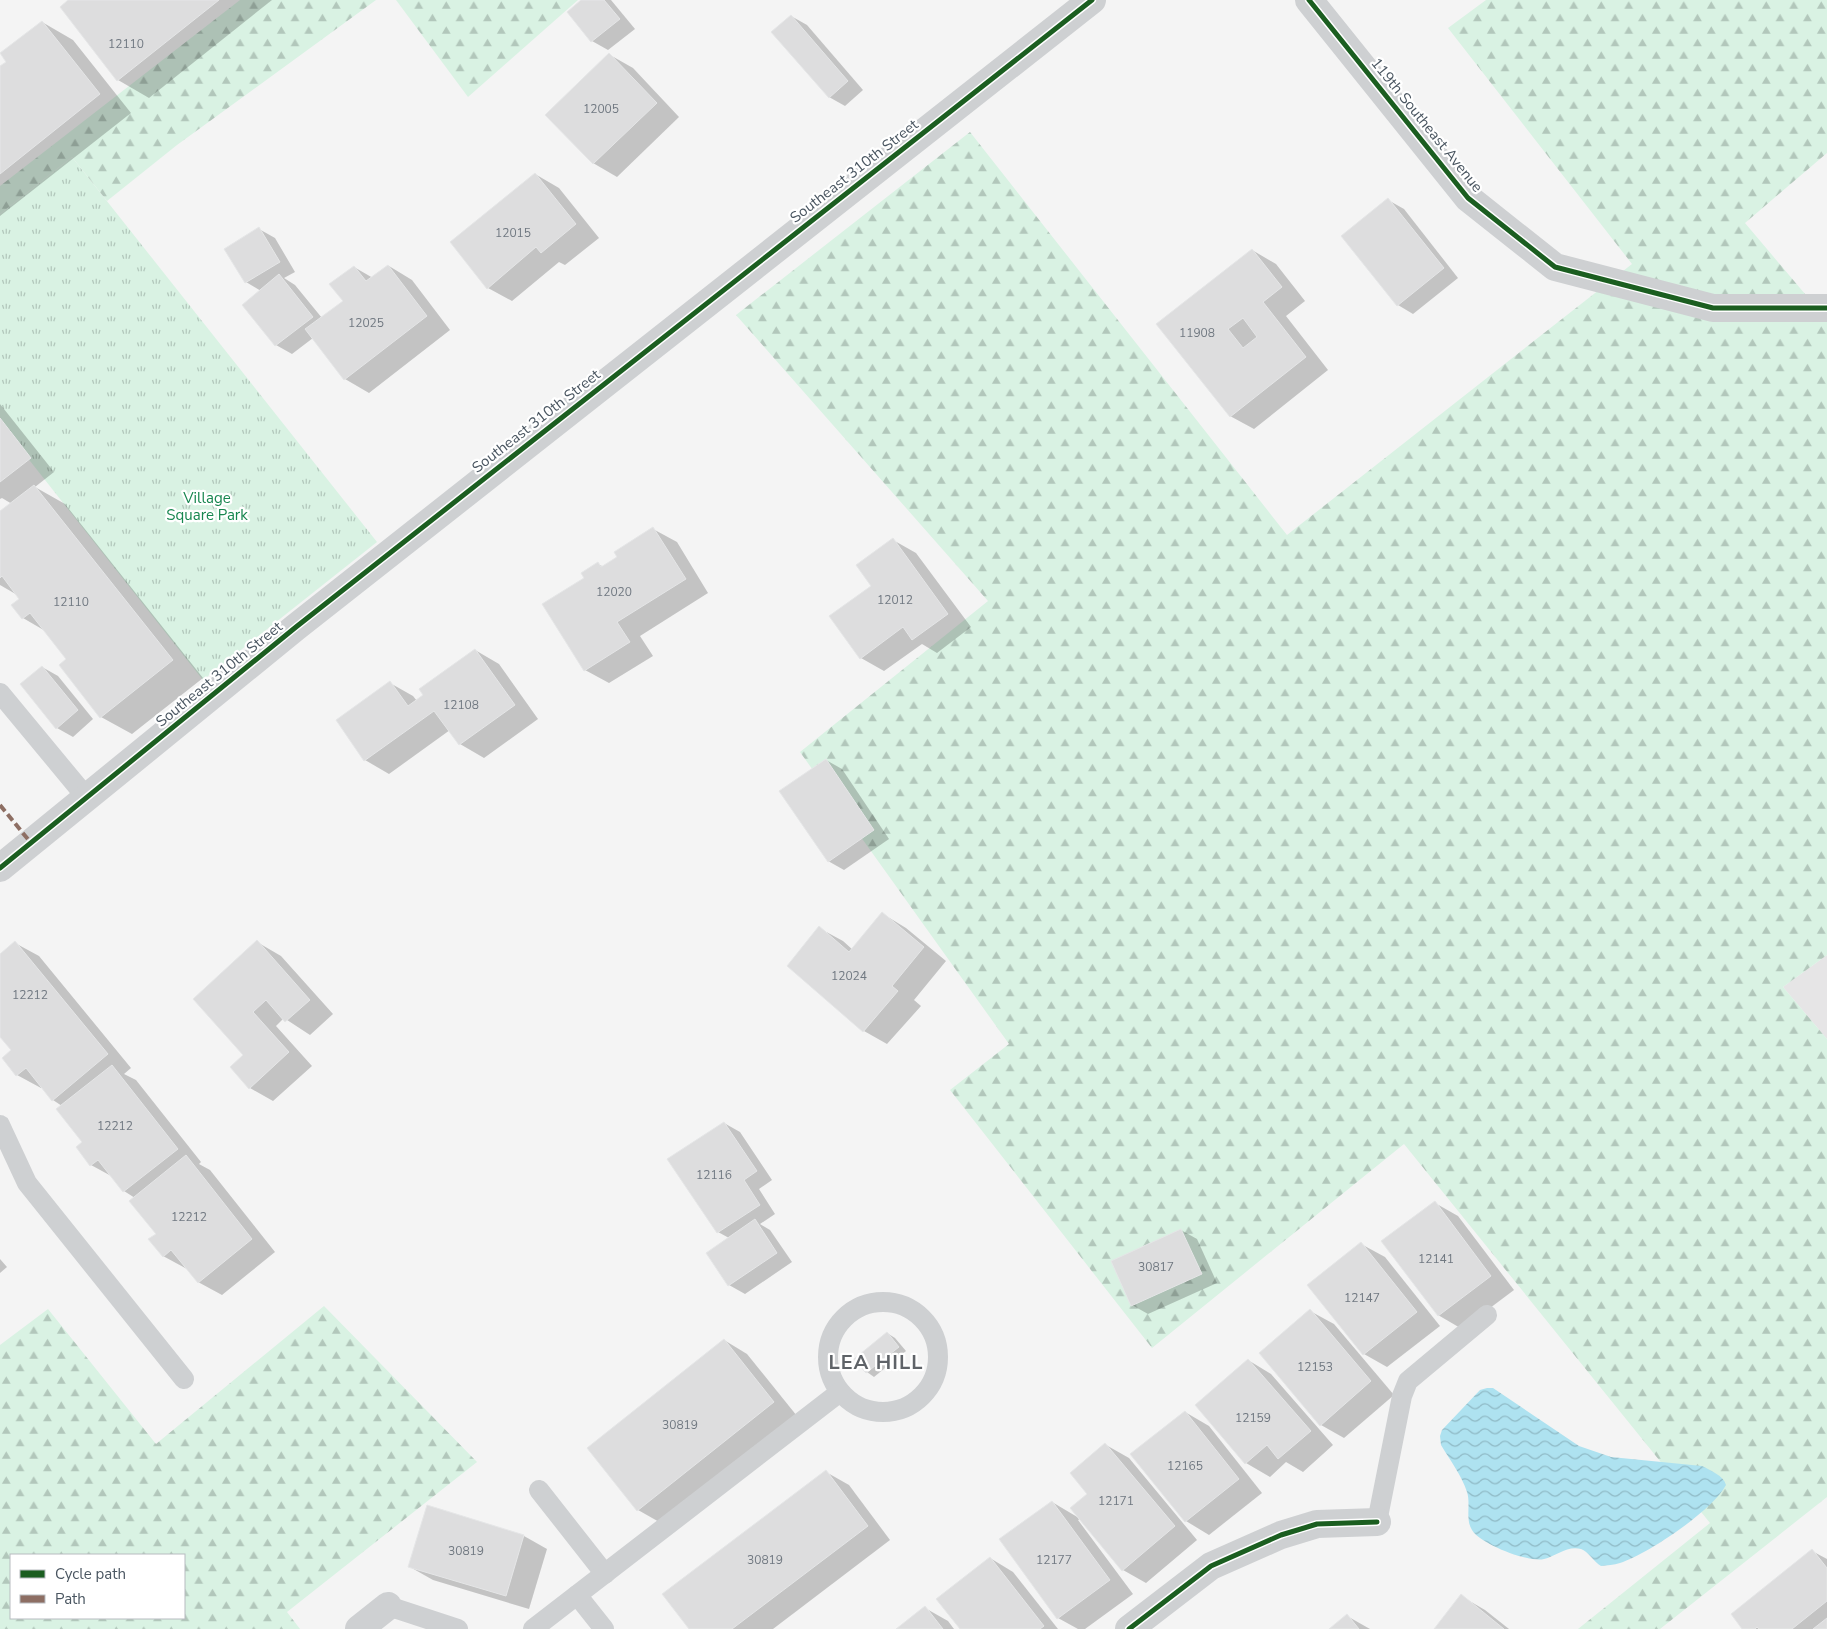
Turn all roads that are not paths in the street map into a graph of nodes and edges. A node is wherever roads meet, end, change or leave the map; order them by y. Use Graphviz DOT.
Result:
graph roads {
  1 [pos="1092,0"];
  2 [pos="1309,0"];
  3 [pos="1827,308"];
  4 [pos="0,693"];
  5 [pos="87,798"];
  6 [pos="0,868"];
  7 [pos="0,1125"];
  8 [pos="1487,1314"];
  9 [pos="184,1379"];
  10 [pos="840,1392"];
  11 [pos="539,1490"];
  12 [pos="1377,1522"];
  13 [pos="605,1574"];
  14 [pos="577,1595"];
  15 [pos="388,1606"];
  16 [pos="359,1629"];
  17 [pos="458,1629"];
  18 [pos="533,1629"];
  19 [pos="604,1629"];
  20 [pos="1129,1629"];
  1 -- 5 [label="street, Southeast 310th Street"];
  2 -- 3 [label="street, 119th Southeast Avenue"];
  4 -- 5 [label="lane"];
  5 -- 6 [label="street, Southeast 310th Street"];
  7 -- 9 [label="lane"];
  8 -- 12 [label="lane"];
  10 -- 10 [label="lane"];
  10 -- 13 [label="lane"];
  11 -- 13 [label="lane"];
  12 -- 20 [label="street"];
  13 -- 14 [label="lane"];
  14 -- 18 [label="lane"];
  14 -- 19 [label="lane"];
  15 -- 16 [label="street"];
  15 -- 17 [label="lane"];
}
